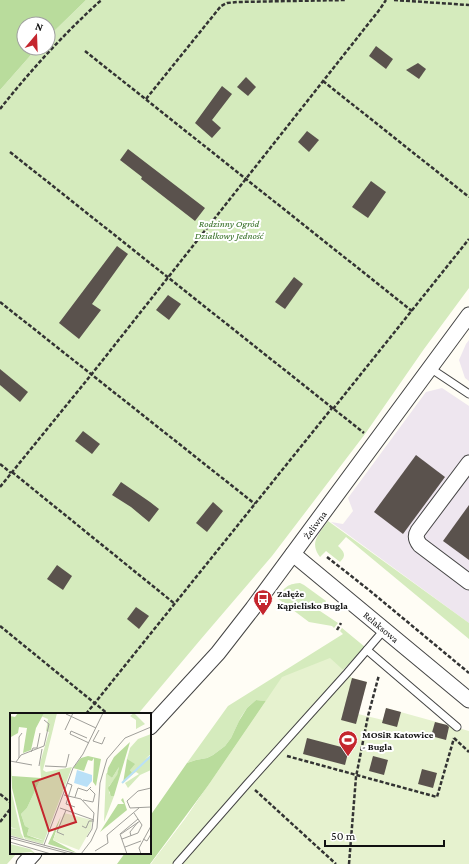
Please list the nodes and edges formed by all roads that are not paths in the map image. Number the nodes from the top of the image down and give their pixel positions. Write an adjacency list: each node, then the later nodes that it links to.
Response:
1 (469, 315): 2 (street, Żeliwna)
2 (430, 368): 3 (lane); 5 (street, Żeliwna)
3 (469, 394)
4 (469, 463): 6 (street)
5 (293, 554): 7 (street, Relaksowa); 10 (street, Żeliwna)
6 (469, 582)
7 (384, 630): 8 (lane); 9 (street, Relaksowa)
8 (368, 650): 11 (lane); 14 (lane)
9 (469, 700)
10 (151, 726)
11 (457, 727)
12 (33, 854): 13 (street)
13 (24, 864)
14 (177, 864)

